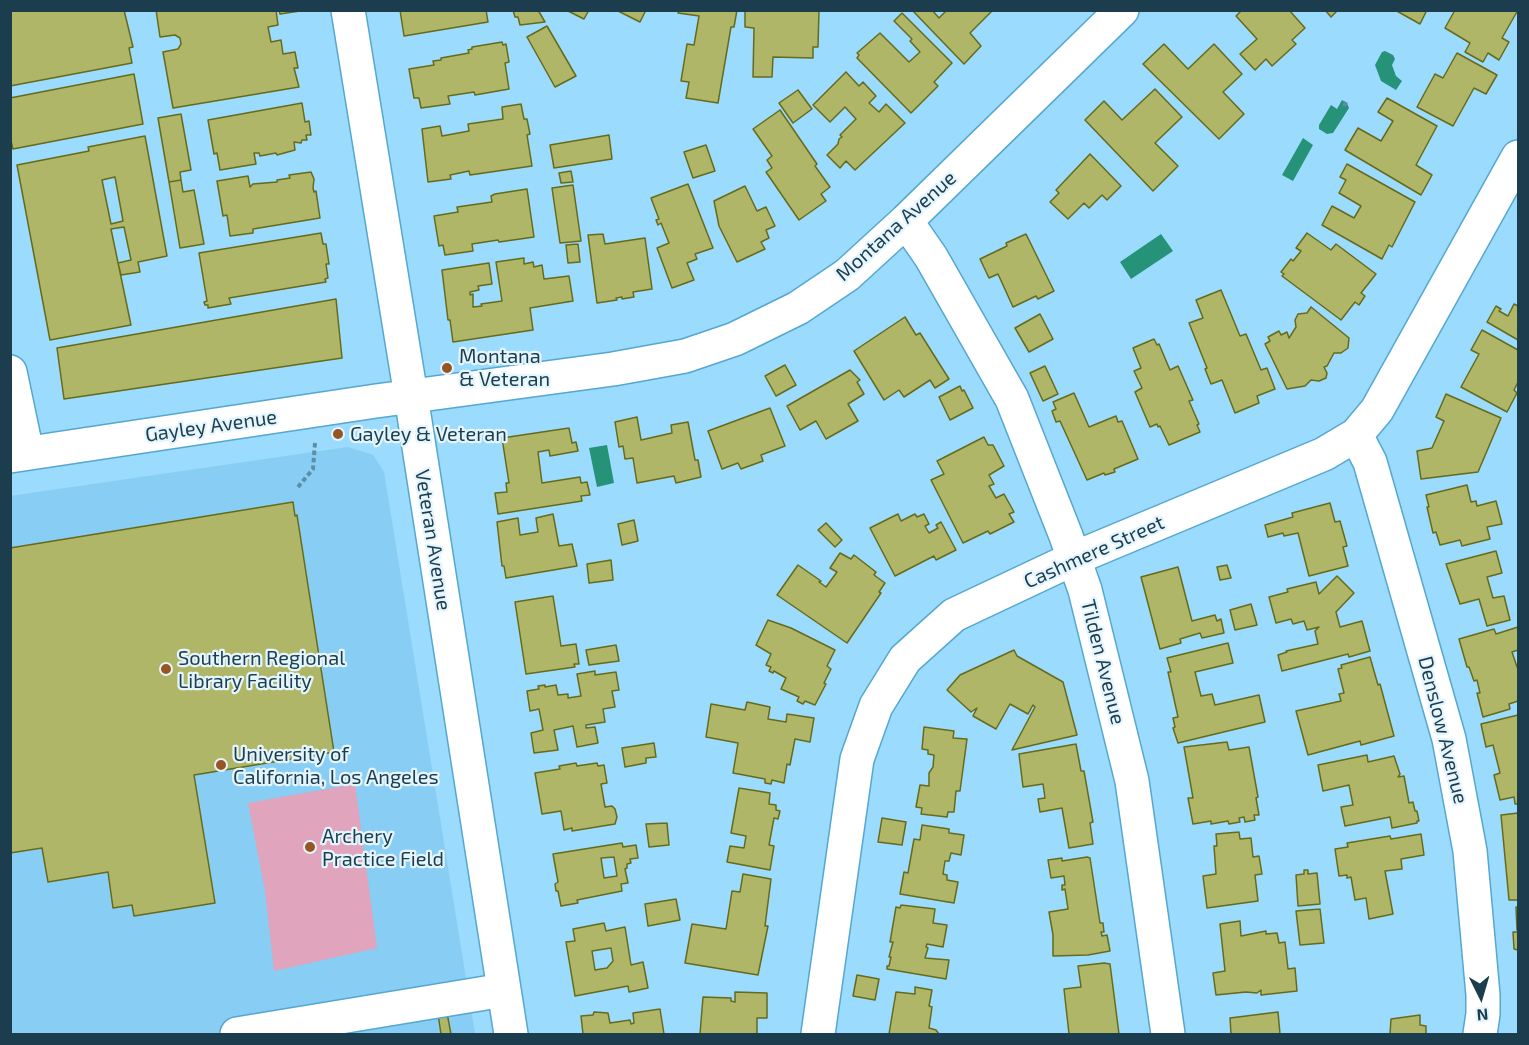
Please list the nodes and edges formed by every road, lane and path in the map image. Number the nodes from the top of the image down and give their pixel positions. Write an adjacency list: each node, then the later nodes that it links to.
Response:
1 (348, 10): 6 (street, Veteran Avenue)
2 (1122, 10): 4 (street, Montana Avenue)
3 (1518, 157): 7 (street, Cashmere Street)
4 (906, 221): 6 (street, Montana Avenue); 11 (street, Tilden Avenue)
5 (10, 372): 9 (street)
6 (411, 396): 9 (street, Gayley Avenue); 12 (street, Veteran Avenue)
7 (1356, 435): 11 (street, Cashmere Street); 17 (street, Denslow Avenue)
8 (315, 443): 10 (path)
9 (19, 454)
10 (298, 487)
11 (1075, 558): 15 (street, Cashmere Street); 16 (street, Tilden Avenue)
12 (504, 990): 13 (street); 14 (street, Veteran Avenue)
13 (237, 1035)
14 (511, 1035)
15 (818, 1035)
16 (1167, 1035)
17 (1480, 1035)

